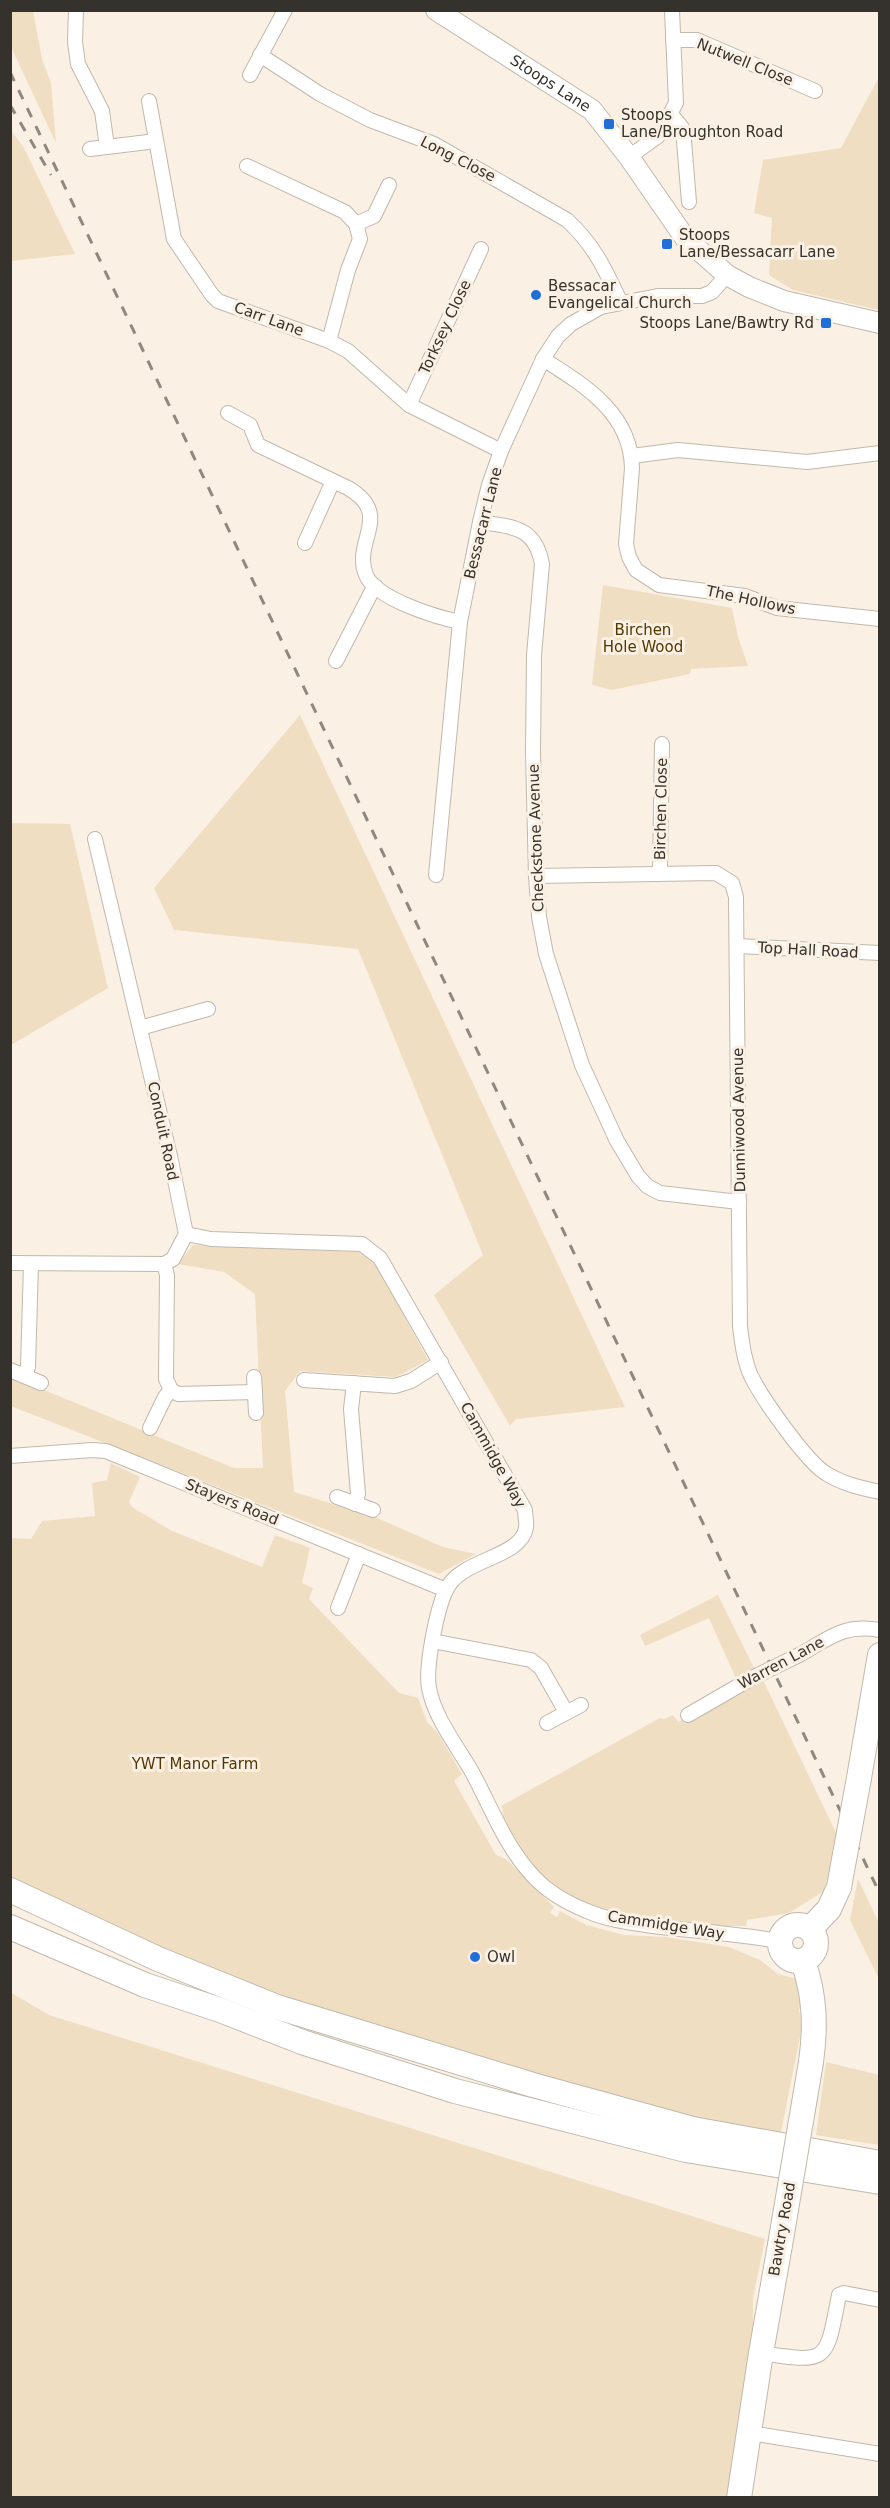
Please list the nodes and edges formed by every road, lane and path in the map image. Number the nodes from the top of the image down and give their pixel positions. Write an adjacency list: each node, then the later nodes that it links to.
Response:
1 (76, 10): 12 (street)
2 (285, 10): 6 (street)
3 (672, 10): 5 (street)
4 (442, 12): 14 (street, Stoops Lane)
5 (673, 40): 8 (street, Nutwell Close); 10 (street)
6 (261, 55): 7 (street); 21 (street, Long Close)
7 (249, 75)
8 (815, 91)
9 (149, 101): 11 (street, Carr Lane)
10 (671, 114): 14 (street); 17 (street)
11 (156, 141): 12 (street); 23 (street, Carr Lane)
12 (107, 147): 13 (street)
13 (90, 149)
14 (629, 158): 20 (street, Stoops Lane)
15 (248, 166): 18 (street)
16 (389, 185): 18 (street)
17 (689, 202)
18 (356, 224): 23 (street)
19 (481, 249): 25 (street, Torksey Close)
20 (727, 275): 21 (street, Bessacarr Lane); 22 (street, Stoops Lane)
21 (620, 302): 24 (street, Bessacarr Lane)
22 (879, 323)
23 (329, 341): 25 (street, Carr Lane)
24 (543, 359): 27 (street, Bessacarr Lane); 29 (street, The Hollows)
25 (409, 405): 27 (street, Carr Lane)
26 (228, 413): 30 (street)
27 (501, 451): 31 (street, Bessacarr Lane)
28 (879, 453): 29 (street)
29 (632, 456): 34 (street, The Hollows)
30 (333, 481): 32 (street); 33 (street)
31 (480, 522): 35 (street, Bessacarr Lane); 41 (street, Checkstone Avenue)
32 (304, 543)
33 (376, 587): 35 (street); 36 (street)
34 (879, 619)
35 (460, 622): 40 (street, Bessacarr Lane)
36 (336, 661)
37 (663, 744): 39 (street, Birchen Close)
38 (95, 839): 45 (street, Conduit Road)
39 (660, 873): 41 (street, Dunniwood Avenue); 42 (street, Dunniwood Avenue)
40 (436, 875)
41 (536, 876): 46 (street, Checkstone Avenue)
42 (737, 946): 43 (street, Top Hall Road); 46 (street, Dunniwood Avenue)
43 (879, 954)
44 (208, 1009): 45 (street)
45 (140, 1028): 47 (street, Conduit Road)
46 (740, 1202): 63 (street, Dunniwood Avenue)
47 (186, 1234): 50 (street); 51 (street, Cammidge Way)
48 (10, 1263): 49 (street)
49 (31, 1264): 50 (street); 53 (street)
50 (164, 1264): 58 (street)
51 (441, 1362): 57 (street); 68 (street, Cammidge Way)
52 (10, 1370): 53 (street)
53 (25, 1375): 56 (street)
54 (254, 1377): 59 (street)
55 (304, 1380): 57 (street)
56 (42, 1383)
57 (354, 1383): 65 (street)
58 (171, 1390): 59 (street); 61 (street)
59 (255, 1392): 60 (street)
60 (256, 1413)
61 (150, 1428)
62 (10, 1456): 67 (street, Stayers Road)
63 (879, 1492)
64 (337, 1497): 65 (street)
65 (355, 1504): 66 (street)
66 (373, 1510)
67 (359, 1554): 68 (street, Stayers Road); 69 (street)
68 (446, 1590): 71 (street, Cammidge Way)
69 (338, 1608)
70 (879, 1630): 75 (street, Warren Lane, bridge)
71 (432, 1641): 74 (street); 80 (street, Cammidge Way)
72 (878, 1668): 79 (highway, bridge)
73 (581, 1705): 74 (street)
74 (566, 1712): 76 (street)
75 (688, 1715)
76 (547, 1723)
77 (10, 1890): 82 (highway)
78 (10, 1928): 83 (highway)
79 (810, 1929): 80 (highway); 81 (highway)
80 (779, 1941): 81 (highway)
81 (803, 1961): 85 (highway, Bawtry Road, bridge)
82 (879, 2163)
83 (879, 2182)
84 (879, 2300): 85 (street)
85 (761, 2353): 86 (highway, Bawtry Road)
86 (750, 2433): 87 (street); 88 (highway, Bawtry Road)
87 (879, 2454)
88 (739, 2498)

